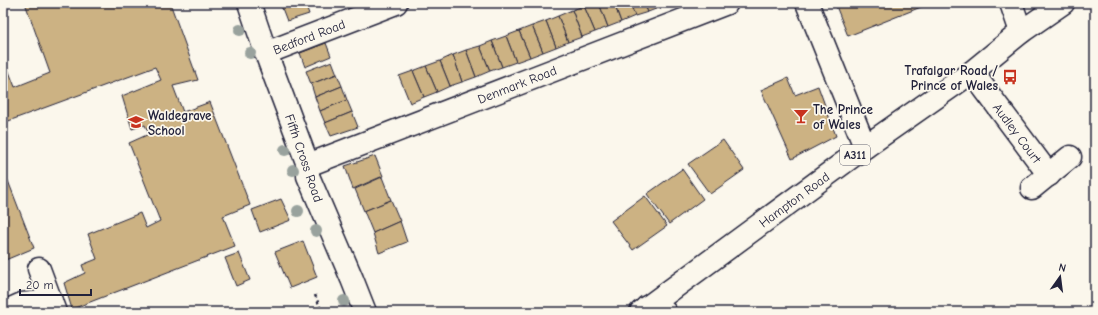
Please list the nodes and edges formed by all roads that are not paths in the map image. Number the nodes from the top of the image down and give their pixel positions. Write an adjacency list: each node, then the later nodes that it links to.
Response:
1 (249, 3): 8 (street, Fifth Cross Road)
2 (396, 3): 8 (street, Bedford Road)
3 (727, 3): 12 (street, Denmark Road)
4 (807, 3): 10 (street)
5 (1011, 3): 7 (street)
6 (1063, 3): 7 (street, Hampton Road / A311)
7 (1021, 32): 9 (street, Hampton Road / A311)
8 (266, 53): 12 (street, Fifth Cross Road)
9 (972, 72): 10 (street, Hampton Road / A311); 11 (street, Audley Court)
10 (865, 147): 15 (street, Hampton Road / A311)
11 (1070, 157)
12 (308, 165): 17 (street, Fifth Cross Road)
13 (39, 269): 14 (street)
14 (53, 307): 16 (street)
15 (651, 310)
16 (4, 312)
17 (365, 312)

